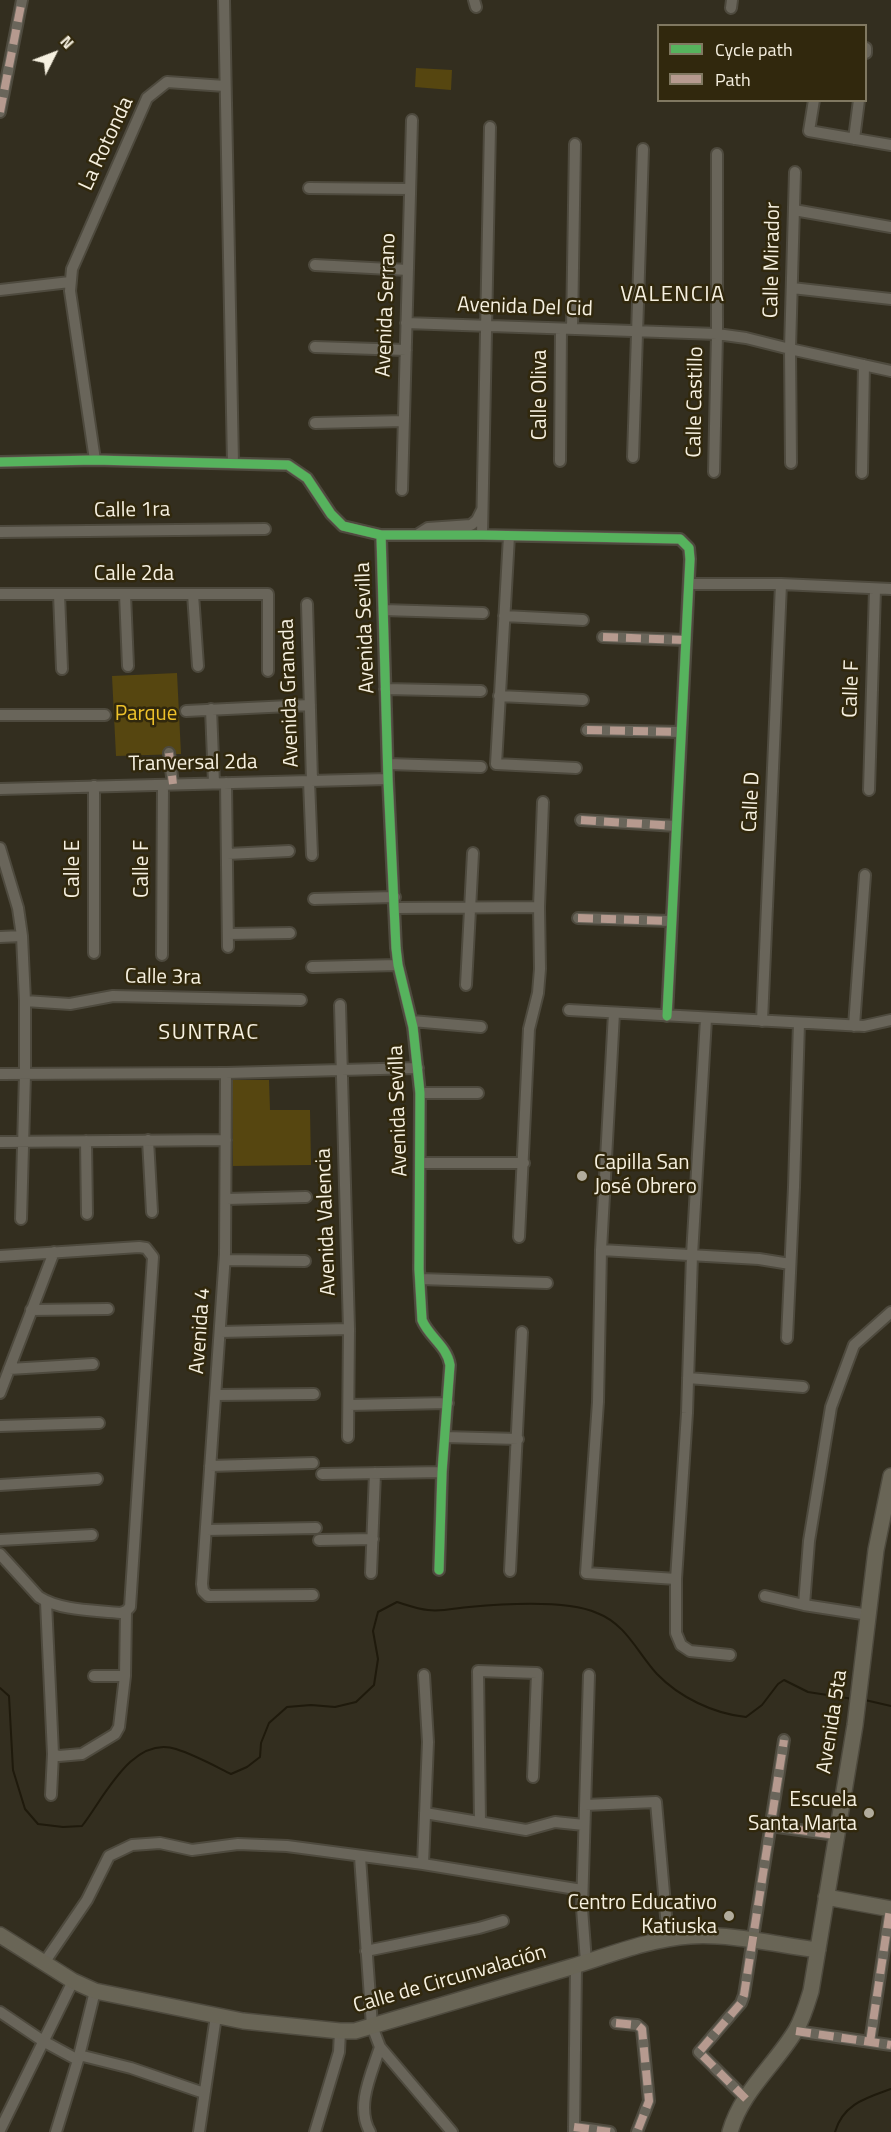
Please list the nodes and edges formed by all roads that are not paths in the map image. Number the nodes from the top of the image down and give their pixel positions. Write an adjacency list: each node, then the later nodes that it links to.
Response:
1 (22, 0): 6 (street)
2 (224, 0): 3 (street)
3 (225, 86): 21 (street, La Rotonda); 42 (street)
4 (814, 102): 9 (street)
5 (859, 102): 9 (street)
6 (0, 112)
7 (412, 120): 16 (street, Avenida Serrano)
8 (490, 127): 26 (street)
9 (854, 139): 11 (street)
10 (575, 144): 27 (street, Calle Oliva)
11 (891, 145)
12 (643, 149): 28 (street)
13 (717, 154): 29 (street, Calle Castillo)
14 (795, 172): 17 (street, Calle Mirador)
15 (309, 188): 16 (street)
16 (410, 189): 20 (street, Avenida Serrano)
17 (794, 210): 18 (street); 22 (street, Calle Mirador)
18 (891, 227)
19 (315, 266): 20 (street)
20 (408, 270): 25 (street, Avenida Serrano)
21 (70, 282): 23 (street); 38 (street)
22 (792, 288): 24 (street); 31 (street, Calle Mirador)
23 (0, 290)
24 (891, 299)
25 (406, 323): 26 (street, Avenida Del Cid); 32 (street, Avenida Serrano)
26 (486, 326): 27 (street, Avenida Del Cid); 46 (street)
27 (567, 329): 28 (street, Avenida Del Cid); 39 (street, Calle Oliva)
28 (637, 332): 29 (street, Avenida Del Cid); 37 (street)
29 (717, 334): 31 (street, Avenida Del Cid); 43 (street, Calle Castillo)
30 (315, 347): 32 (street)
31 (790, 349): 33 (street, Avenida Del Cid); 41 (street, Calle Mirador)
32 (406, 350): 35 (street, Avenida Serrano)
33 (864, 365): 34 (street, Avenida Del Cid); 44 (street)
34 (891, 371)
35 (404, 421): 36 (street); 45 (street, Avenida Serrano)
36 (315, 423)
37 (633, 457)
38 (95, 460): 40 (street); 42 (street)
39 (560, 461)
40 (0, 462)
41 (791, 463)
42 (233, 464): 51 (street)
43 (714, 472)
44 (862, 473)
45 (402, 490)
46 (483, 509): 49 (street); 50 (street)
47 (265, 529): 48 (street, Calle 1ra)
48 (0, 532)
49 (417, 535): 50 (street); 51 (street)
50 (482, 535): 52 (street)
51 (381, 536): 62 (street, Avenida Sevilla)
52 (509, 536): 53 (street); 64 (street)
53 (689, 584): 54 (street); 67 (street)
54 (781, 584): 55 (street); 129 (street, Calle D)
55 (875, 589): 56 (street); 94 (street, Calle F)
56 (891, 589)
57 (0, 594): 58 (street, Calle 2da)
58 (59, 594): 59 (street, Calle 2da); 70 (street)
59 (125, 594): 60 (street, Calle 2da); 68 (street)
60 (193, 594): 69 (street); 71 (street, Calle 2da)
61 (307, 604): 76 (street, Avenida Granada)
62 (383, 610): 63 (street); 72 (street, Avenida Sevilla)
63 (483, 613)
64 (504, 616): 65 (street); 74 (street)
65 (583, 620)
66 (603, 637): 67 (street)
67 (686, 640): 82 (street)
68 (128, 666)
69 (198, 666)
70 (62, 669)
71 (268, 671)
72 (385, 689): 73 (street); 84 (street, Avenida Sevilla)
73 (481, 691)
74 (500, 696): 75 (street); 86 (street)
75 (583, 700)
76 (310, 705): 77 (street); 88 (street, Avenida Granada)
77 (212, 709): 78 (street); 89 (street)
78 (186, 711)
79 (0, 715): 80 (street)
80 (105, 715)
81 (587, 730): 82 (street)
82 (681, 732): 97 (street)
83 (169, 753): 91 (street, Calle F)
84 (388, 764): 85 (street); 87 (street, Avenida Sevilla)
85 (481, 767)
86 (576, 768)
87 (388, 779): 88 (street, Tranversal 2da); 105 (street, Avenida Sevilla)
88 (310, 781): 90 (street, Tranversal 2da); 102 (street, Avenida Granada)
89 (214, 783): 90 (street, Tranversal 2da); 91 (street, Tranversal 2da)
90 (226, 783): 101 (street)
91 (168, 784): 92 (street, Tranversal 2da); 116 (street, Calle F)
92 (94, 786): 93 (street, Tranversal 2da); 115 (street, Calle E)
93 (0, 789)
94 (869, 790)
95 (543, 802): 106 (street)
96 (581, 820): 97 (street)
97 (676, 826): 109 (street)
98 (0, 848): 112 (street)
99 (289, 851): 101 (street)
100 (473, 853): 107 (street)
101 (227, 854): 111 (street)
102 (312, 855)
103 (865, 875): 131 (street)
104 (314, 899): 105 (street)
105 (395, 903): 107 (street); 117 (street, Avenida Sevilla)
106 (539, 907): 107 (street); 146 (street)
107 (471, 909): 119 (street)
108 (578, 918): 109 (street)
109 (670, 921): 125 (street)
110 (290, 933): 111 (street)
111 (228, 934): 114 (street)
112 (22, 936): 113 (street); 121 (street)
113 (0, 937)
114 (228, 946)
115 (94, 952)
116 (162, 955)
117 (398, 965): 118 (street); 128 (street, Avenida Sevilla)
118 (312, 967)
119 (466, 985)
120 (301, 1000): 121 (street, Calle 3ra)
121 (25, 1001): 137 (street)
122 (340, 1005): 134 (street, Avenida Valencia)
123 (569, 1010): 124 (street)
124 (614, 1013): 125 (street); 153 (street)
125 (667, 1016): 126 (street)
126 (706, 1019): 129 (street); 155 (street)
127 (891, 1020): 131 (street)
128 (412, 1021): 132 (street); 133 (street, Avenida Sevilla)
129 (762, 1021): 130 (street)
130 (799, 1023): 131 (street); 159 (street)
131 (854, 1026)
132 (481, 1028)
133 (418, 1068): 134 (street); 138 (street, Avenida Sevilla)
134 (342, 1070): 135 (street); 165 (street, Avenida Valencia)
135 (226, 1073): 137 (street); 141 (street, Avenida 4)
136 (0, 1074): 137 (street)
137 (25, 1074): 144 (street)
138 (420, 1093): 139 (street); 145 (street, Avenida Sevilla)
139 (478, 1093)
140 (148, 1140): 141 (street); 142 (street); 149 (street)
141 (226, 1140): 148 (street, Avenida 4)
142 (86, 1141): 144 (street); 150 (street)
143 (0, 1142): 144 (street)
144 (23, 1142): 151 (street)
145 (420, 1163): 146 (street); 160 (street, Avenida Sevilla)
146 (524, 1163): 152 (street)
147 (306, 1197): 148 (street)
148 (226, 1199): 157 (street, Avenida 4)
149 (152, 1212)
150 (87, 1214)
151 (21, 1219)
152 (519, 1237)
153 (601, 1250): 155 (street); 201 (street)
154 (54, 1252): 156 (street); 163 (street); 206 (street)
155 (692, 1255): 159 (street); 171 (street)
156 (0, 1256)
157 (225, 1260): 158 (street); 166 (street, Avenida 4)
158 (305, 1261)
159 (790, 1264): 168 (street)
160 (420, 1279): 161 (street); 176 (street, Avenida Sevilla)
161 (547, 1283)
162 (108, 1309): 163 (street)
163 (31, 1310): 170 (street)
164 (891, 1312): 205 (street)
165 (350, 1329): 166 (street); 177 (street, Avenida Valencia)
166 (220, 1332): 175 (street, Avenida 4)
167 (522, 1332): 182 (street)
168 (787, 1338)
169 (93, 1364): 170 (street)
170 (9, 1369): 173 (street)
171 (688, 1378): 172 (street); 201 (street)
172 (803, 1387)
173 (0, 1393)
174 (314, 1394): 175 (street)
175 (216, 1395): 184 (street, Avenida 4)
176 (448, 1403): 177 (street); 181 (street, Avenida Sevilla)
177 (349, 1405): 180 (street, Avenida Valencia)
178 (99, 1423): 179 (street)
179 (0, 1426)
180 (348, 1437)
181 (445, 1437): 182 (street); 185 (street, Avenida Sevilla)
182 (518, 1439): 199 (street)
183 (313, 1463): 184 (street)
184 (210, 1466): 192 (street, Avenida 4)
185 (442, 1472): 186 (street); 198 (street, Avenida Sevilla)
186 (375, 1473): 187 (street); 194 (street)
187 (322, 1474)
188 (891, 1476): 207 (street, Avenida 5ta)
189 (97, 1479): 190 (street)
190 (0, 1485)
191 (316, 1528): 192 (street)
192 (206, 1530): 202 (street, Avenida 4)
193 (92, 1535): 195 (street)
194 (373, 1539): 196 (street); 200 (street)
195 (0, 1540)
196 (320, 1540)
197 (1, 1558): 204 (street)
198 (440, 1570)
199 (510, 1571)
200 (371, 1573)
201 (676, 1579): 208 (street)
202 (313, 1595)
203 (765, 1596): 205 (street)
204 (46, 1602): 206 (street); 214 (street)
205 (804, 1605): 207 (street)
206 (126, 1611): 212 (street)
207 (869, 1615): 222 (street, Avenida 5ta)
208 (730, 1655)
209 (424, 1675): 218 (street)
210 (589, 1675): 217 (street)
211 (94, 1676): 212 (street)
212 (125, 1676): 214 (street)
213 (784, 1740): 221 (street)
214 (53, 1754): 216 (street)
215 (533, 1777): 219 (street)
216 (51, 1795)
217 (585, 1805): 220 (street); 230 (street)
218 (425, 1813): 219 (street); 224 (street)
219 (480, 1821): 220 (street)
220 (584, 1825): 225 (street)
221 (770, 1826): 222 (street); 231 (street)
222 (836, 1835): 226 (street, Avenida 5ta)
223 (360, 1857): 224 (street); 233 (street); 234 (street)
224 (423, 1864): 225 (street)
225 (582, 1890): 235 (street)
226 (826, 1897): 227 (street); 232 (street, Avenida 5ta)
227 (890, 1909): 245 (street)
228 (503, 1921): 233 (street)
229 (0, 1935): 234 (street, Calle de Circunvalación)
230 (668, 1939): 231 (street, Calle de Circunvalación); 235 (street, Calle de Circunvalación)
231 (752, 1941): 232 (street, Calle de Circunvalación); 250 (street)
232 (818, 1950): 243 (street, Avenida 5ta)
233 (366, 1951): 241 (street)
234 (44, 1963): 236 (street, Calle de Circunvalación)
235 (581, 1964): 241 (street, Calle de Circunvalación); 251 (street)
236 (73, 1982): 237 (street, Calle de Circunvalación); 244 (street)
237 (95, 1991): 239 (street, Calle de Circunvalación); 248 (street)
238 (0, 2012): 244 (street)
239 (216, 2016): 242 (street, Calle de Circunvalación); 249 (street)
240 (616, 2023): 259 (street)
241 (372, 2026): 242 (street, Calle de Circunvalación); 247 (street)
242 (340, 2031): 255 (street)
243 (796, 2031): 245 (street); 250 (street, Avenida 5ta)
244 (43, 2041): 248 (street); 252 (street)
245 (870, 2042): 246 (street)
246 (891, 2045)
247 (380, 2047): 256 (street); 257 (street)
248 (78, 2058): 249 (street); 253 (street)
249 (204, 2093): 254 (street)
250 (746, 2098): 260 (street, Avenida 5ta)
251 (574, 2129): 258 (street)
252 (0, 2130)
253 (56, 2132)
254 (199, 2132)
255 (315, 2132)
256 (370, 2132)
257 (452, 2132)
258 (610, 2132)
259 (637, 2132)
260 (730, 2132)

